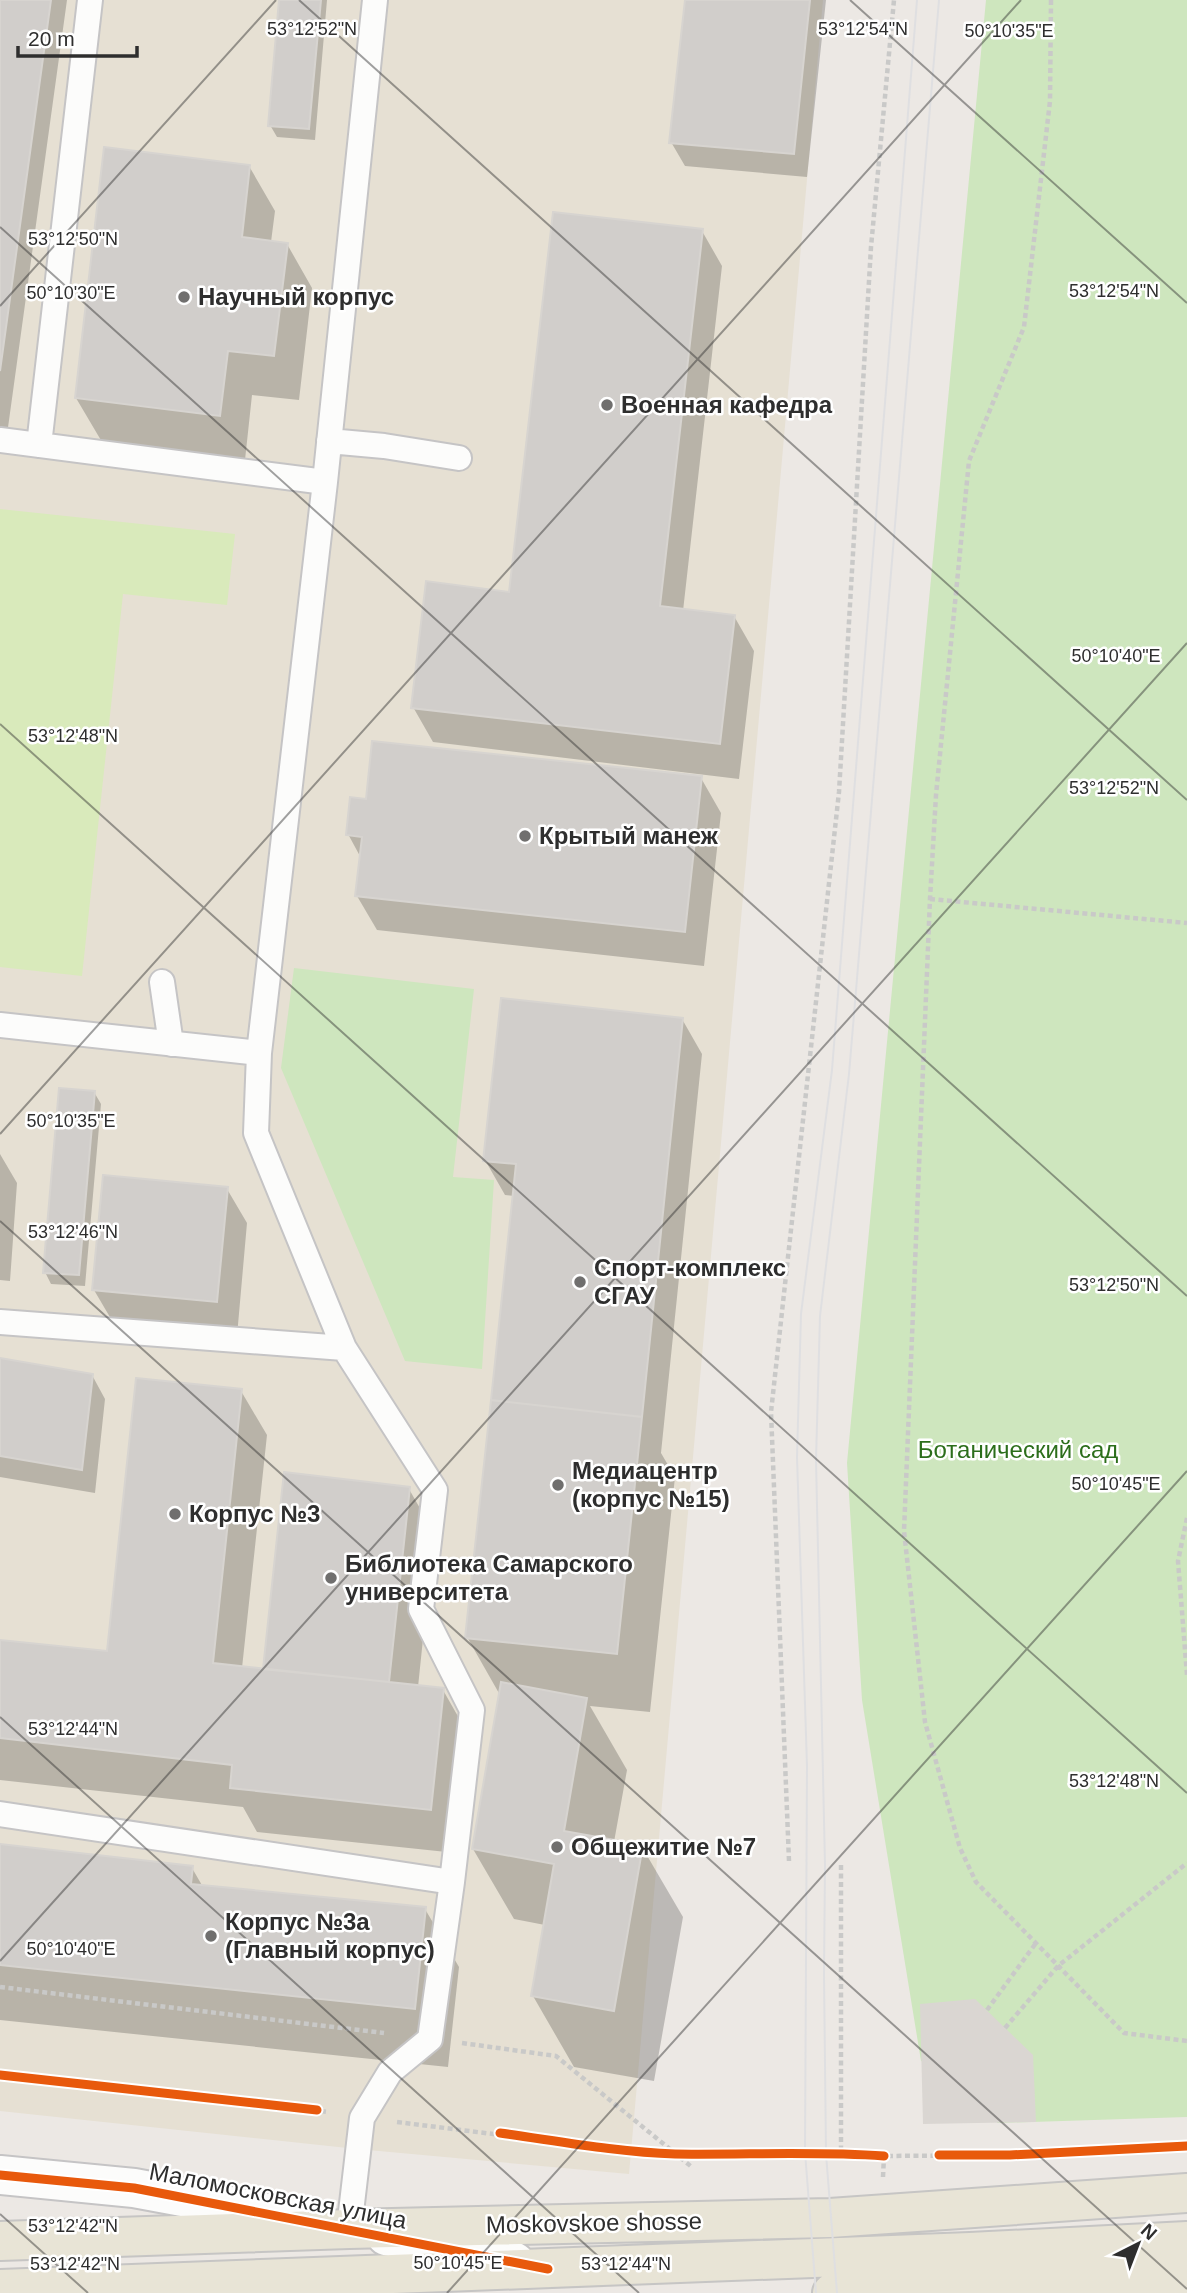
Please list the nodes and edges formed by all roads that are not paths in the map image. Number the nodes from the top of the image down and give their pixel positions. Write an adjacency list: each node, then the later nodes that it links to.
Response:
1 (90, 0): 5 (lane)
2 (375, 0): 4 (lane)
3 (0, 440): 5 (lane)
4 (329, 440): 6 (lane); 7 (lane)
5 (39, 445): 7 (lane)
6 (459, 458)
7 (325, 482): 11 (lane)
8 (162, 982): 10 (lane)
9 (0, 1025): 10 (lane)
10 (171, 1044): 11 (lane)
11 (259, 1053): 13 (lane)
12 (0, 1322): 13 (lane)
13 (344, 1348): 15 (lane)
14 (0, 1814): 15 (lane)
15 (452, 1882): 19 (lane)
16 (0, 2175): 19 (street, Маломосковская улица)
17 (1187, 2193): 18 (main road, Moskovskoe shosse)
18 (890, 2214): 19 (main road, Moskovskoe shosse); 24 (street)
19 (349, 2229): 20 (main road, Moskovskoe shosse); 22 (street, Маломосковская улица)
20 (0, 2241)
21 (1187, 2241): 24 (main road, Moskovskoe shosse)
22 (548, 2269): 24 (main road, Moskovskoe shosse); 25 (main road, Moskovskoe shosse)
23 (1187, 2274): 24 (main road, Moskovskoe shosse)
24 (893, 2279): 26 (main road, Moskovskoe shosse)
25 (0, 2289)
26 (832, 2293)

